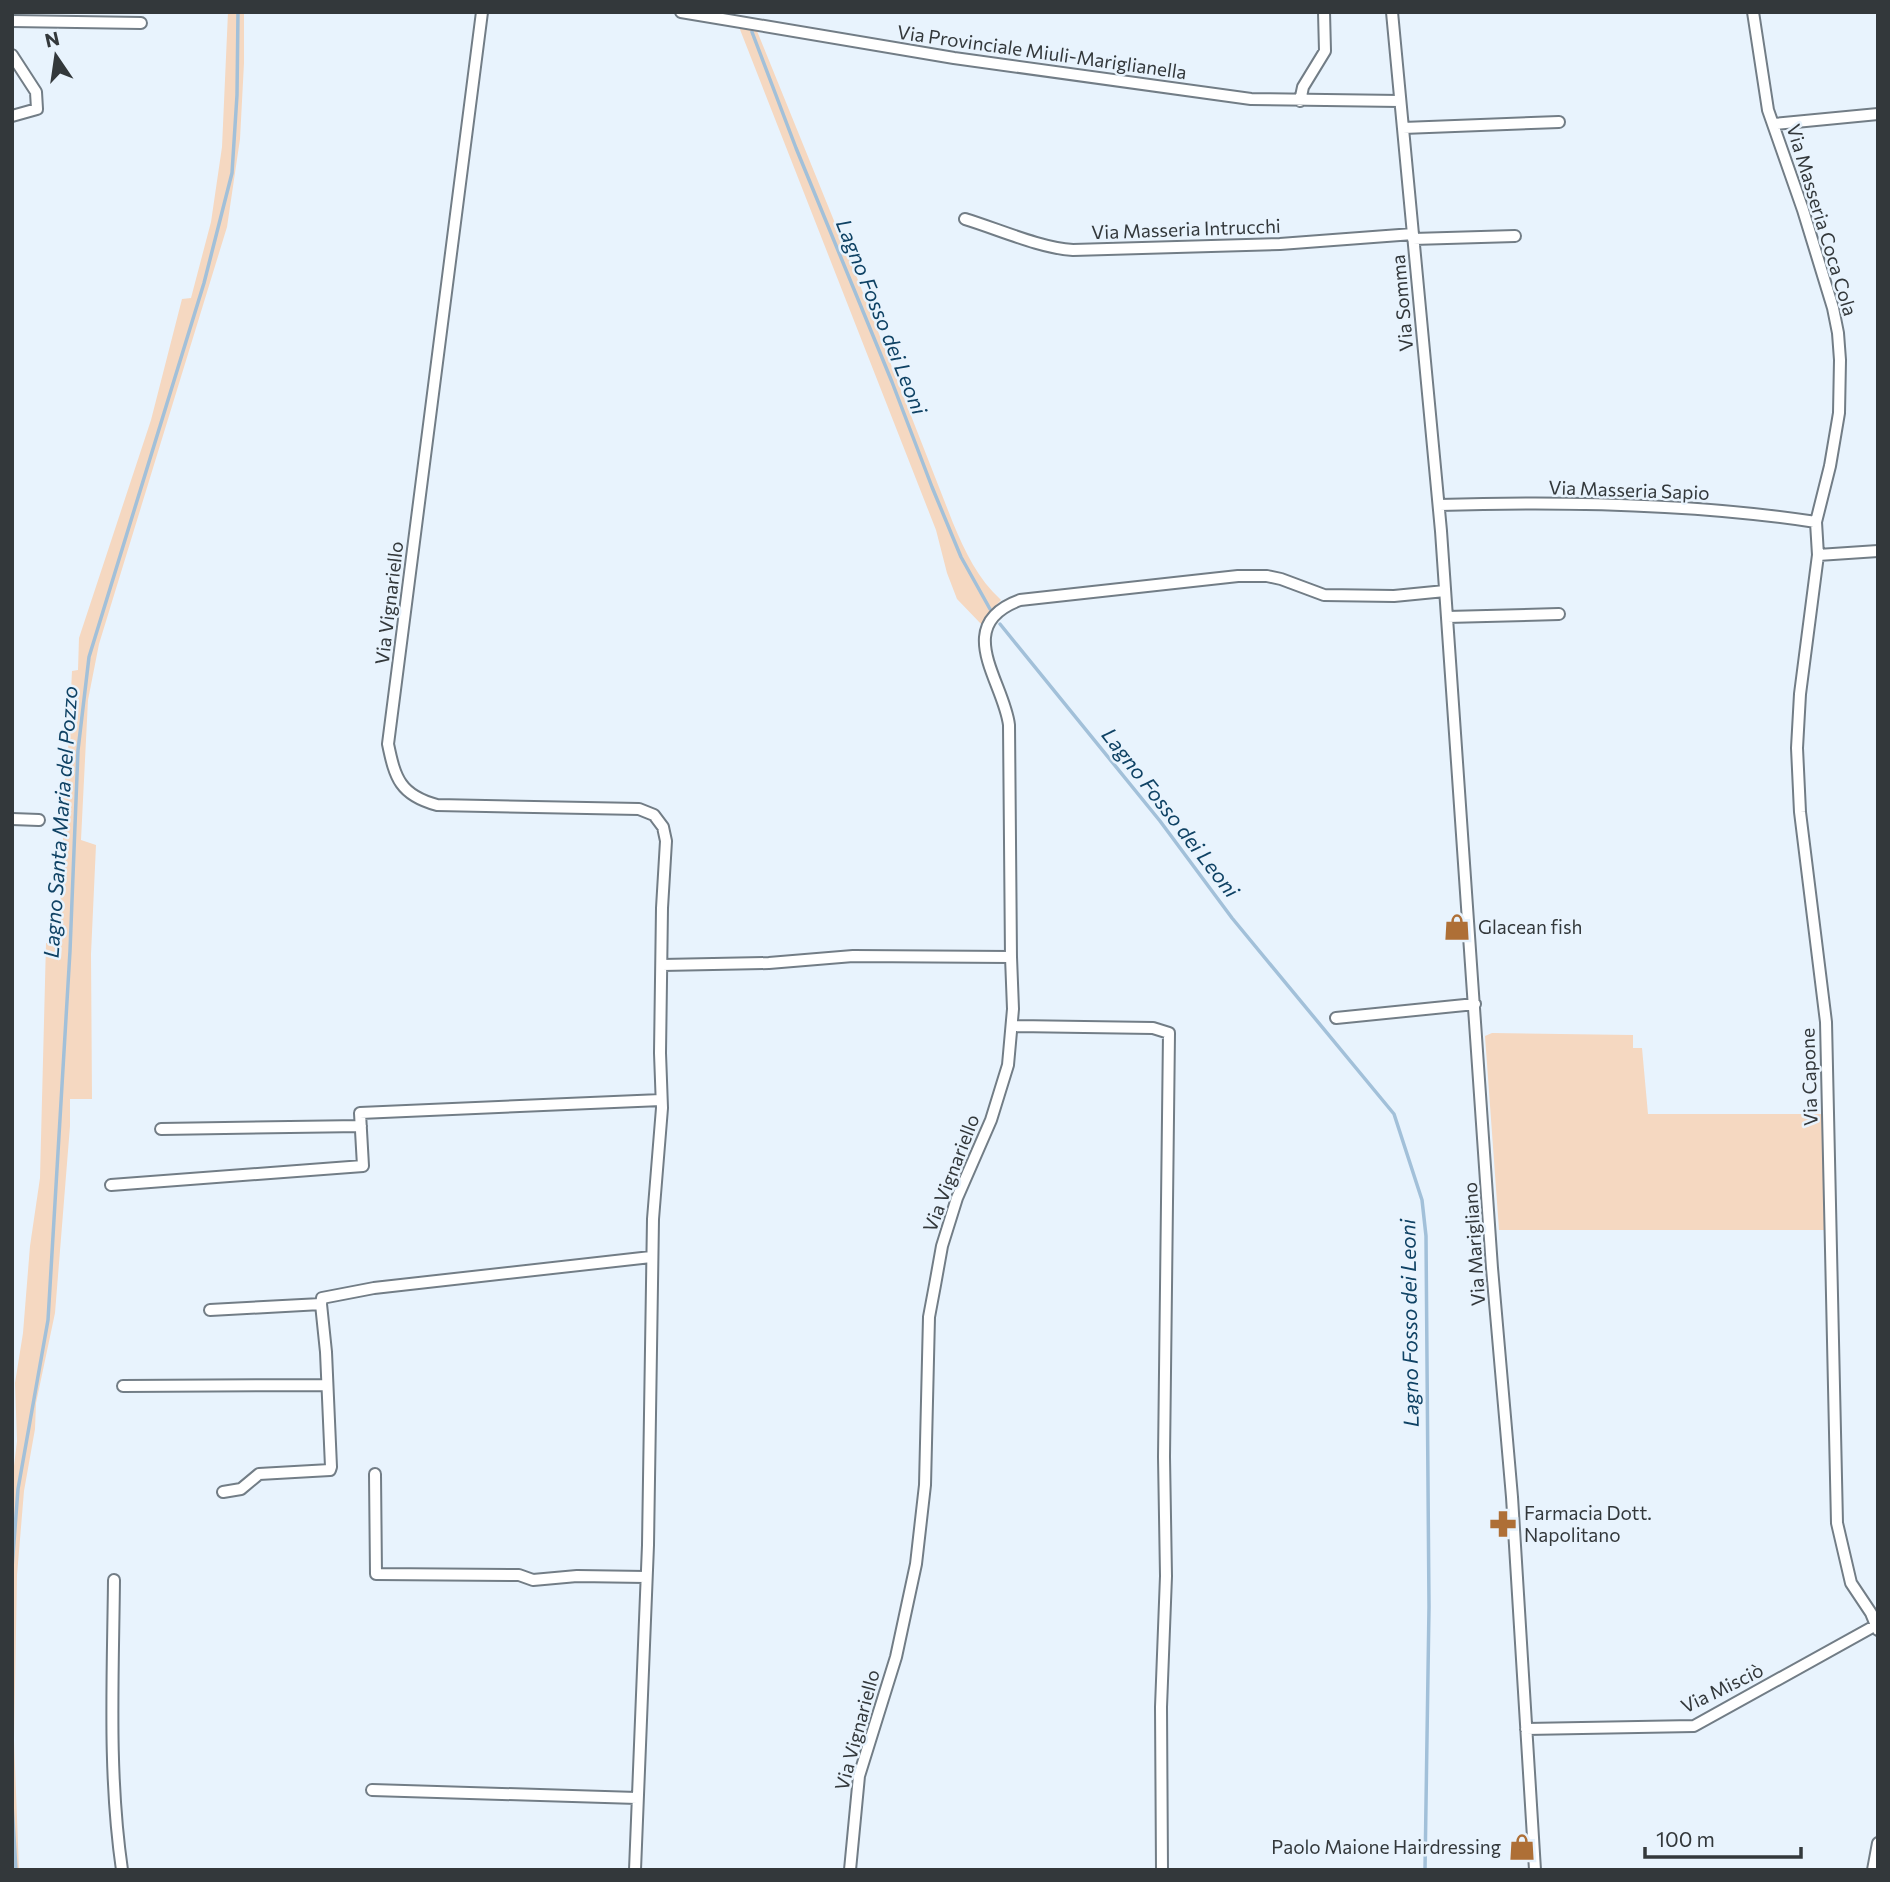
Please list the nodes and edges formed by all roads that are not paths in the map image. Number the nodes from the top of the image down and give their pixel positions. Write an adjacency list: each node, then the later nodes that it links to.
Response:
1 (482, 12): 29 (street, Via Vignariello)
2 (681, 12): 9 (street, Via Provinciale Miuli-Mariglianella)
3 (1324, 12): 9 (street)
4 (1392, 12): 10 (street, Via Somma)
5 (1753, 12): 14 (street, Via Masseria Coca Cola)
6 (12, 21): 7 (street)
7 (141, 23)
8 (12, 55): 12 (street)
9 (1300, 101): 10 (street, Via Provinciale Miuli-Mariglianella)
10 (1400, 101): 15 (street, Via Somma)
11 (1878, 114): 14 (street)
12 (12, 116)
13 (1559, 122): 15 (street)
14 (1774, 124): 20 (street, Via Masseria Coca Cola)
15 (1403, 128): 18 (street, Via Somma)
16 (965, 219): 18 (street, Via Masseria Intrucchi)
17 (1515, 236): 18 (street, Via Masseria Intrucchi)
18 (1413, 237): 19 (street, Via Somma)
19 (1438, 505): 20 (street, Via Masseria Sapio); 23 (street, Via Somma)
20 (1816, 522): 22 (street, Via Capone)
21 (1878, 551): 22 (street)
22 (1818, 555): 46 (street, Via Capone)
23 (1445, 591): 25 (street, Via Marigliano); 28 (street, Via Vignariello)
24 (1559, 614): 25 (street)
25 (1447, 617): 30 (street, Via Marigliano)
26 (12, 819): 27 (street)
27 (39, 820)
28 (1011, 957): 29 (street); 32 (street, Via Vignariello)
29 (662, 965): 33 (street, Via Vignariello)
30 (1475, 1003): 31 (street); 47 (street, Via Marigliano)
31 (1336, 1018)
32 (1012, 1026): 53 (street, Via Vignariello); 54 (street)
33 (661, 1100): 34 (street); 37 (street, Via Vignariello)
34 (361, 1126): 35 (street); 36 (street)
35 (161, 1129)
36 (111, 1185)
37 (651, 1256): 38 (street); 44 (street, Via Vignariello)
38 (321, 1304): 39 (street); 40 (street)
39 (210, 1311)
40 (326, 1385): 41 (street); 43 (street)
41 (123, 1386)
42 (375, 1474): 44 (street)
43 (223, 1492)
44 (646, 1577): 49 (street, Via Vignariello)
45 (114, 1580): 51 (street)
46 (1877, 1626): 47 (street, Via Misciò)
47 (1526, 1729): 55 (street, Via Marigliano)
48 (372, 1790): 49 (street)
49 (636, 1798): 52 (street, Via Vignariello)
50 (1878, 1843): 56 (street)
51 (122, 1870)
52 (635, 1870)
53 (850, 1870)
54 (1162, 1870)
55 (1535, 1870)
56 (1873, 1870)

